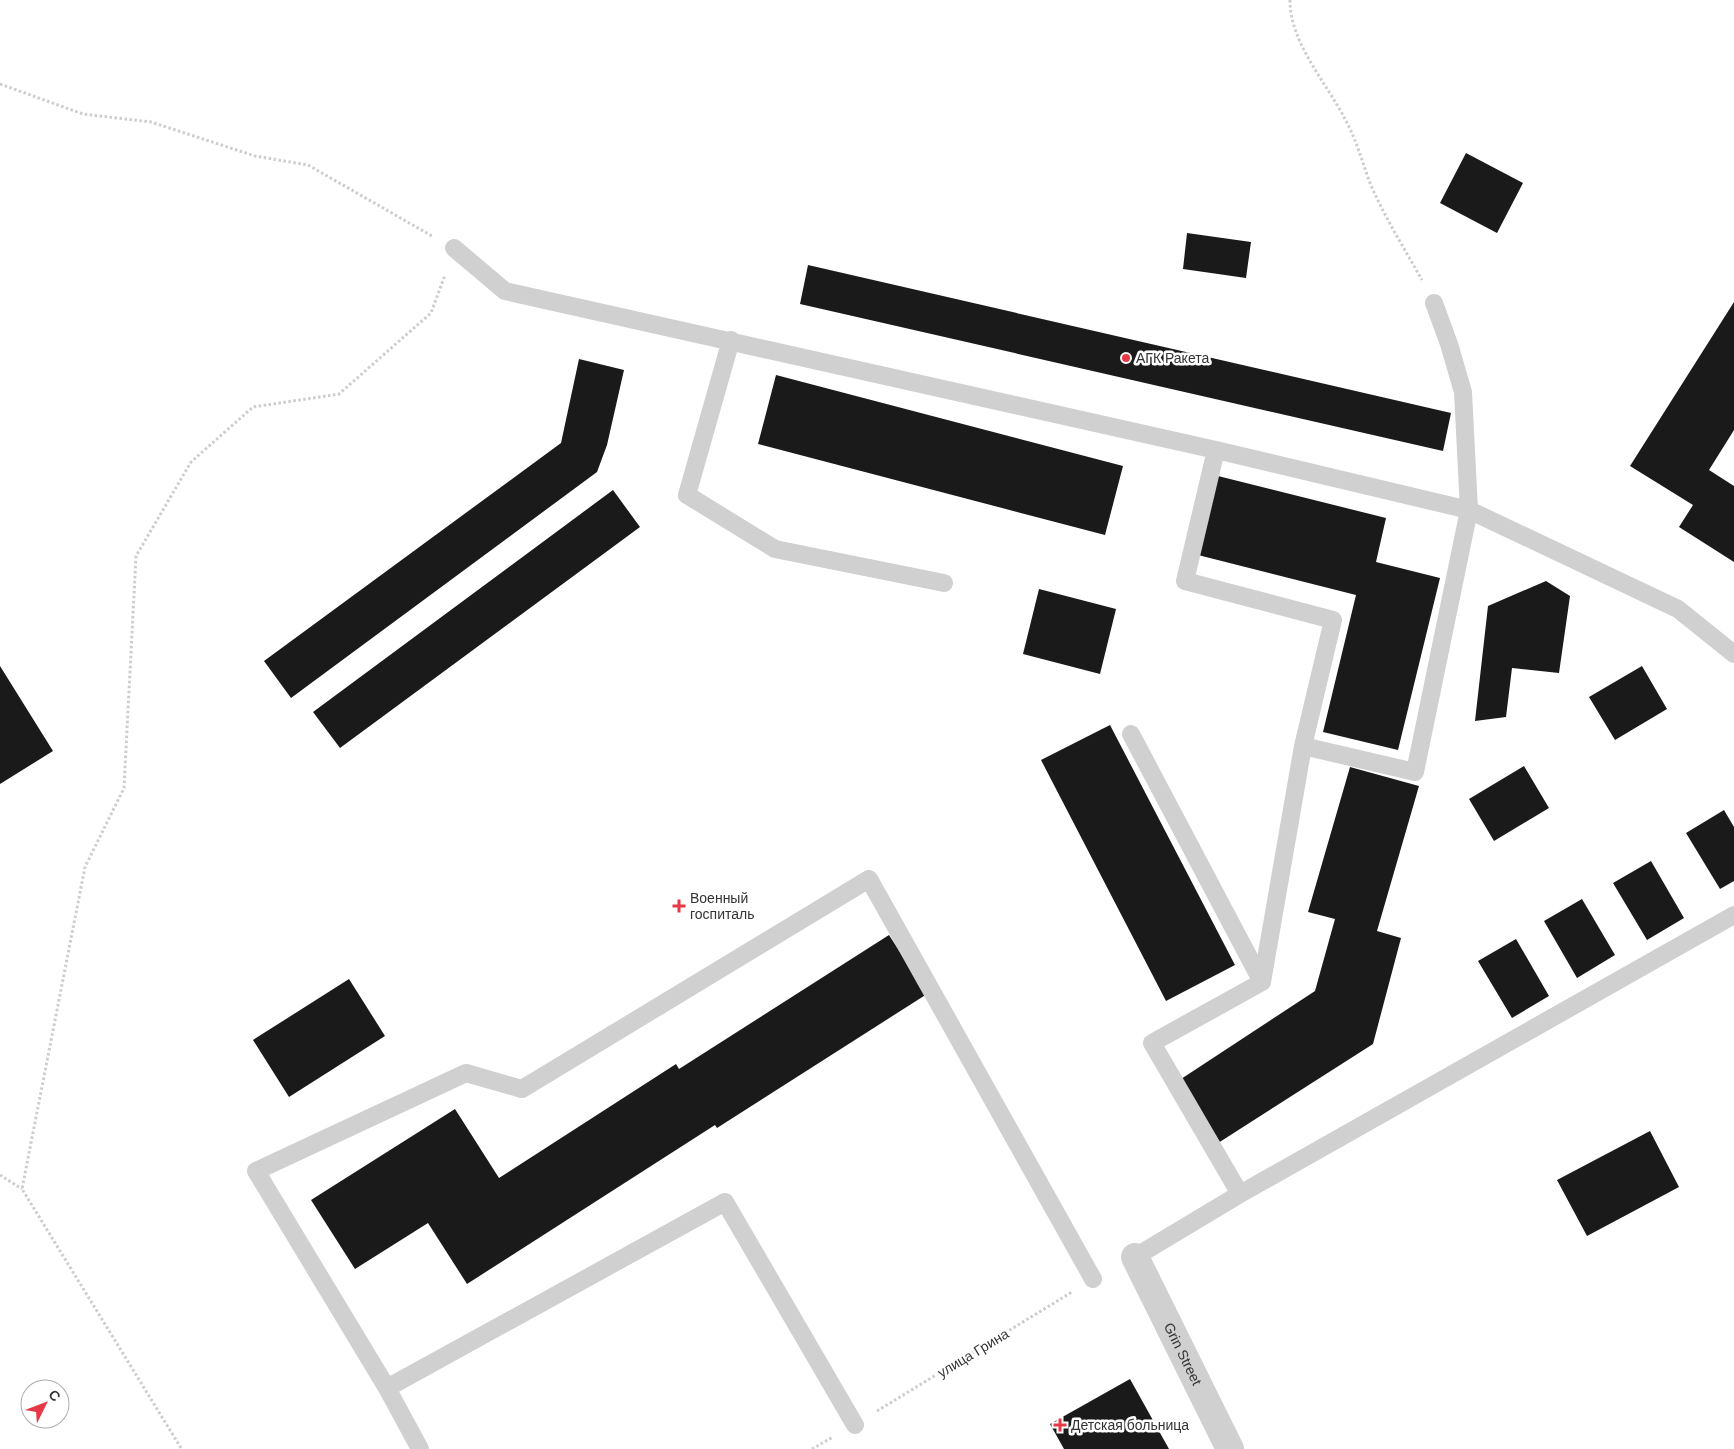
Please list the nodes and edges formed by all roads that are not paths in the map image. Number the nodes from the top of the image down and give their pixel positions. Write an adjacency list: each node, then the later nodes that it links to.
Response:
1 (454, 248): 3 (lane)
2 (1434, 303): 5 (lane)
3 (731, 340): 4 (lane); 6 (lane)
4 (1216, 450): 5 (lane); 9 (lane)
5 (1469, 510): 7 (lane); 9 (lane)
6 (944, 583)
7 (1734, 654)
8 (1131, 734): 11 (lane)
9 (1302, 746): 11 (lane)
10 (1734, 915): 12 (lane)
11 (1262, 982): 12 (lane)
12 (1240, 1194): 13 (lane)
13 (1135, 1257): 18 (street, Grin Street)
14 (1093, 1279): 15 (lane)
15 (387, 1388): 16 (lane); 17 (lane)
16 (855, 1425)
17 (420, 1449)
18 (1230, 1449)

